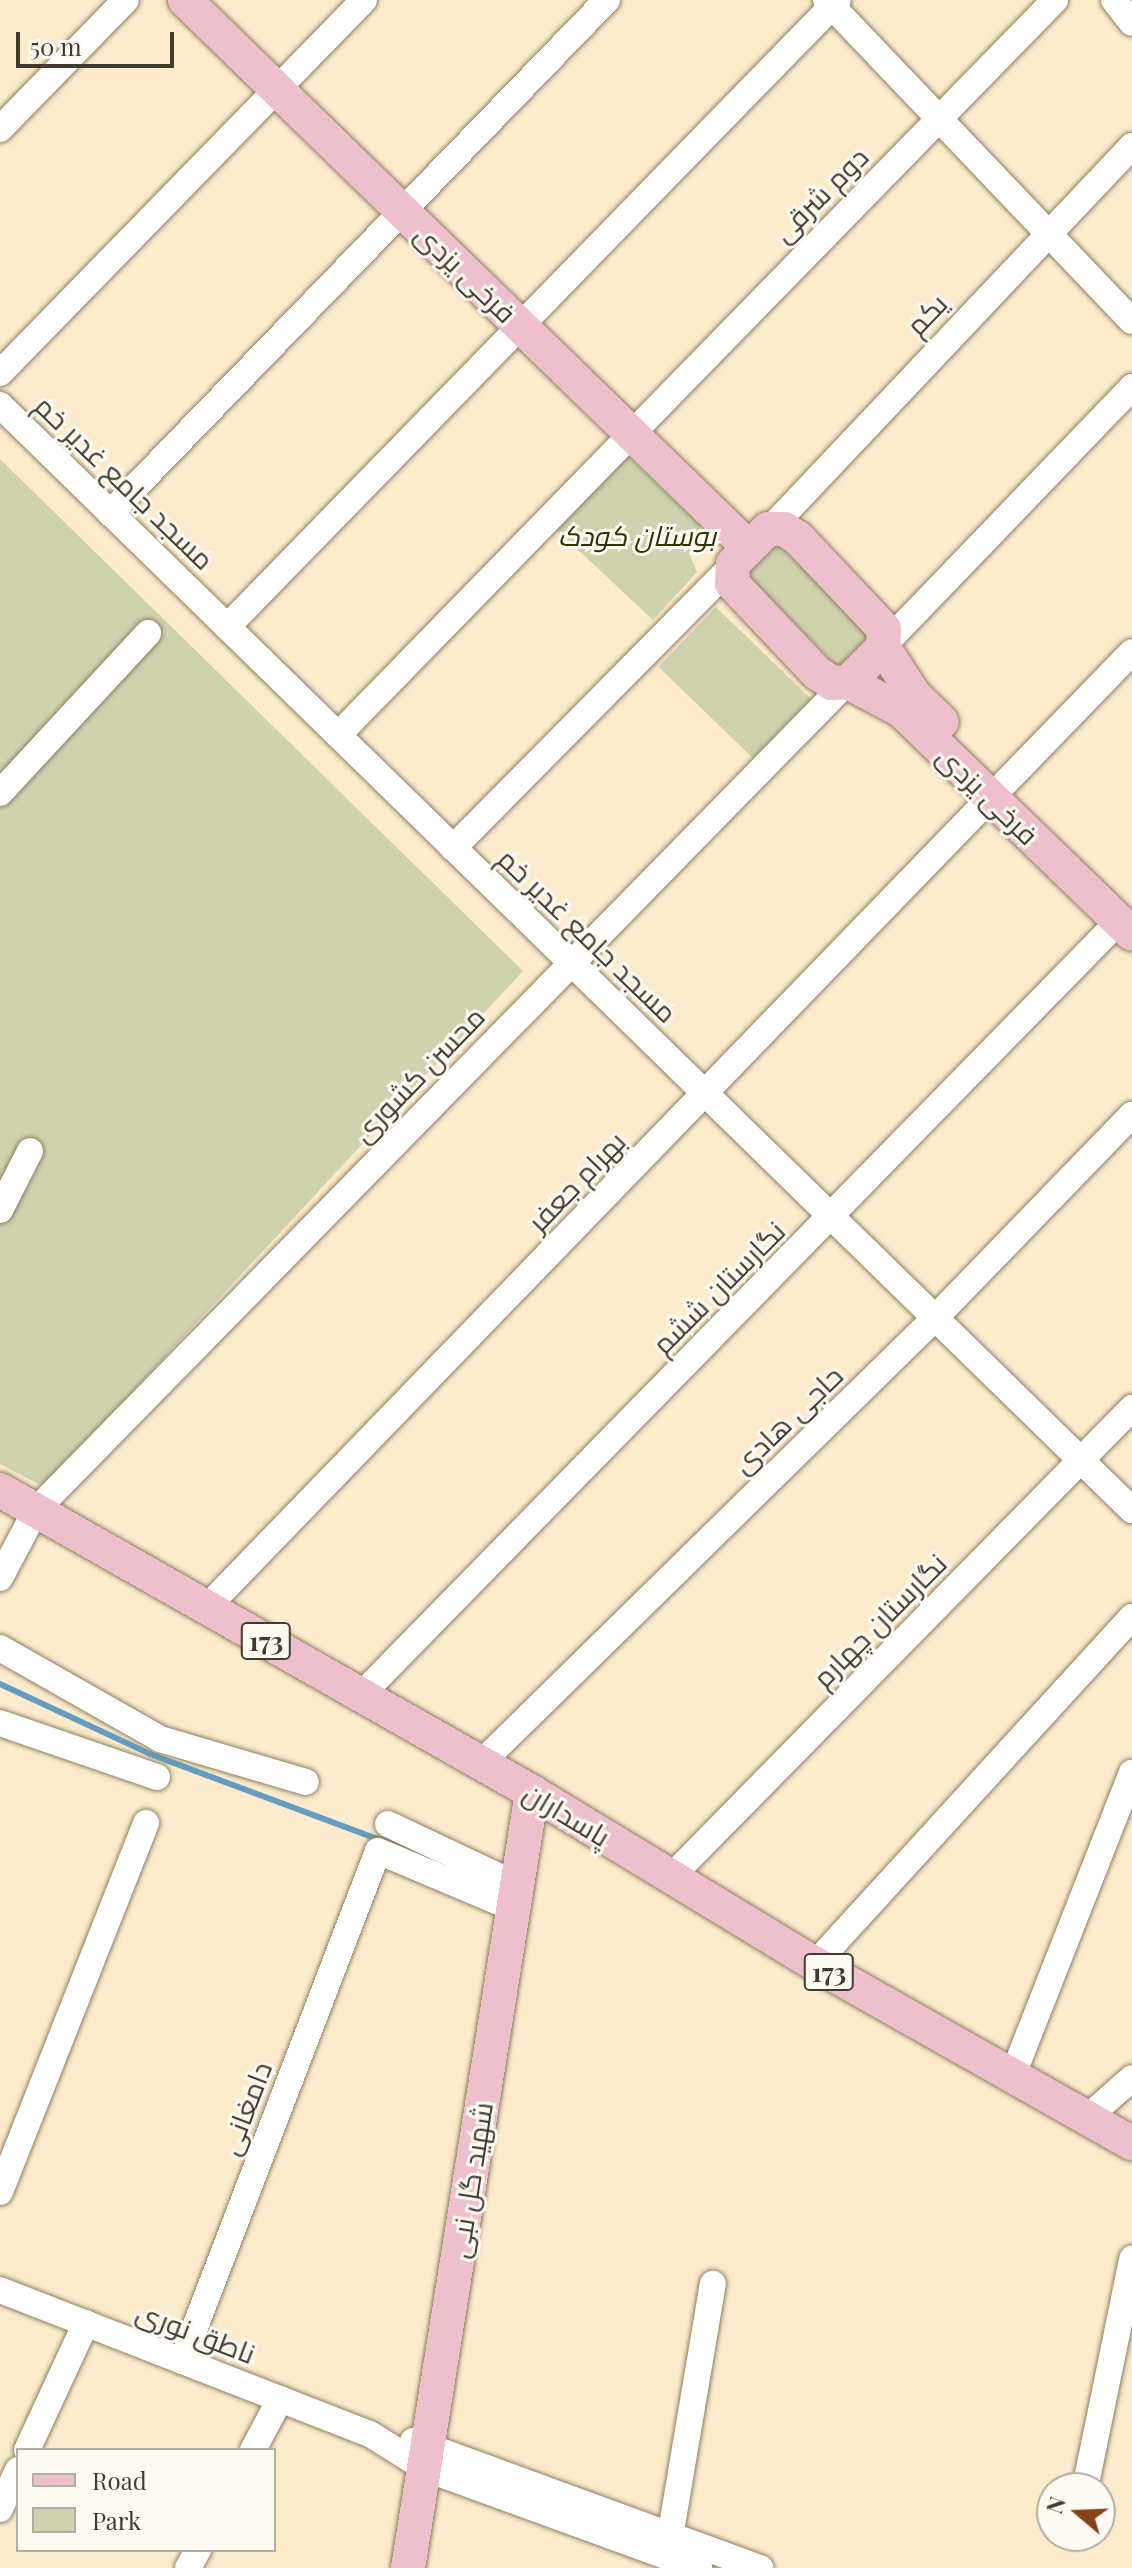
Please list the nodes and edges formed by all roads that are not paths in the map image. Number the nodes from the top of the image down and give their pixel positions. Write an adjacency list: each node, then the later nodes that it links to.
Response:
1 (126, 0): 11 (street)
2 (185, 0): 9 (main road, فرخی یزدی)
3 (364, 0): 9 (street)
4 (607, 0): 13 (street)
5 (1055, 0): 10 (street, دوم شرقی)
6 (1114, 0): 8 (street)
7 (832, 2): 10 (street); 16 (street)
8 (1132, 23)
9 (277, 89): 13 (main road, فرخی یزدی); 17 (street)
10 (940, 119): 14 (street); 20 (street, دوم شرقی)
11 (0, 129)
12 (1132, 146): 14 (street, یکم)
13 (402, 211): 16 (main road, فرخی یزدی); 21 (street)
14 (1048, 233): 15 (street); 22 (street, یکم)
15 (1132, 321)
16 (521, 326): 20 (main road, فرخی یزدی); 23 (street)
17 (0, 373)
18 (1132, 387): 25 (street)
19 (0, 405): 21 (street, مسجد جامع غدیر خم)
20 (630, 433): 22 (main road, فرخی یزدی); 28 (street, دوم شرقی)
21 (110, 513): 23 (street, مسجد جامع غدیر خم)
22 (749, 547): 25 (main road, فرخی یزدی); 27 (main road, فرخی یزدی); 31 (street, یکم)
23 (227, 627): 28 (street, مسجد جامع غدیر خم)
24 (148, 633): 30 (street)
25 (884, 646): 27 (main road); 29 (main road, فرخی یزدی)
26 (1132, 652): 29 (street, بهرام جعفر)
27 (847, 682): 29 (main road, فرخی یزدی); 33 (street, محسن کشوری)
28 (338, 735): 31 (street, مسجد جامع غدیر خم)
29 (998, 791): 32 (main road, فرخی یزدی); 34 (street, بهرام جعفر)
30 (0, 793)
31 (453, 848): 33 (street, مسجد جامع غدیر خم)
32 (1127, 918): 38 (street, نگارستان ششم)
33 (572, 963): 34 (street, مسجد جامع غدیر خم); 43 (street, محسن کشوری)
34 (705, 1094): 38 (street, مسجد جامع غدیر خم); 46 (street, بهرام جعفر)
35 (1132, 1115): 39 (street, حاجی هادی)
36 (30, 1151): 37 (street)
37 (0, 1210)
38 (831, 1217): 39 (street, مسجد جامع غدیر خم); 49 (street, نگارستان ششم)
39 (935, 1318): 41 (street, مسجد جامع غدیر خم); 51 (street, حاجی هادی)
40 (1132, 1408): 41 (street, نگارستان چهارم)
41 (1081, 1460): 44 (street, مسجد جامع غدیر خم); 58 (street, نگارستان چهارم)
42 (0, 1490): 43 (main road, پاسداران / 173)
43 (36, 1510): 45 (street, محسن کشوری); 46 (main road, پاسداران / 173)
44 (1132, 1510)
45 (0, 1578)
46 (206, 1608): 49 (main road, پاسداران / 173)
47 (1132, 1617): 60 (street)
48 (0, 1648): 54 (street)
49 (361, 1695): 51 (main road, پاسداران / 173)
50 (0, 1723): 53 (street)
51 (481, 1763): 55 (main road, پاسداران / 173)
52 (1132, 1773): 61 (street)
53 (157, 1777)
54 (306, 1782)
55 (532, 1792): 58 (main road, پاسداران / 173); 59 (main road, شهید گل نبی)
56 (146, 1823): 65 (street)
57 (388, 1824): 59 (street)
58 (671, 1877): 60 (main road, پاسداران / 173)
59 (515, 1897): 70 (street, دامغانی); 74 (main road, شهید گل نبی)
60 (815, 1964): 61 (main road, پاسداران / 173)
61 (1012, 2077): 63 (main road, پاسداران / 173)
62 (1132, 2078): 63 (street)
63 (1087, 2118): 64 (main road, پاسداران / 173)
64 (1132, 2143)
65 (0, 2192)
66 (1132, 2259): 75 (street)
67 (713, 2284): 78 (street)
68 (0, 2290): 69 (street, ناطق نوری)
69 (86, 2323): 70 (street, ناطق نوری); 72 (street)
70 (182, 2361): 71 (street, ناطق نوری)
71 (280, 2399): 73 (street); 74 (street, ناطق نوری)
72 (28, 2448)
73 (254, 2448)
74 (426, 2456): 78 (street); 79 (main road, شهید گل نبی)
75 (1088, 2472)
76 (16, 2474): 77 (street)
77 (0, 2509)
78 (667, 2553): 80 (street); 81 (street)
79 (408, 2568)
80 (699, 2568)
81 (760, 2568)

